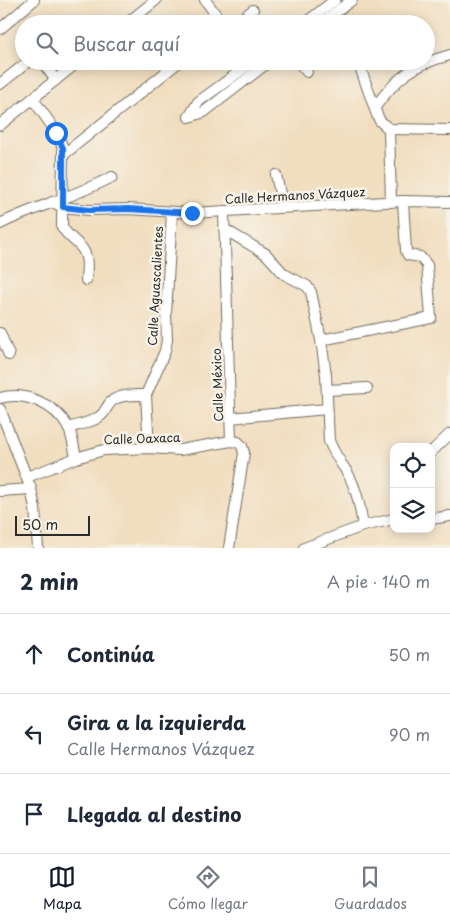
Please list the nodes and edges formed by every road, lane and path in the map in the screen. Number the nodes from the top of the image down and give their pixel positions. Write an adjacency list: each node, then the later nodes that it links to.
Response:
1 (34, 0): 12 (street)
2 (156, 0): 7 (street)
3 (205, 0): 8 (street)
4 (335, 0): 10 (street)
5 (352, 0): 11 (street)
6 (253, 10): 9 (street)
7 (137, 15)
8 (216, 15)
9 (247, 15)
10 (316, 15)
11 (332, 15)
12 (2, 23)
13 (450, 55): 14 (street)
14 (435, 60)
15 (18, 70): 24 (street)
16 (48, 70): 23 (street)
17 (68, 70): 23 (street)
18 (169, 70): 30 (street)
19 (242, 70): 20 (street)
20 (258, 70)
21 (361, 70): 26 (street)
22 (410, 70): 26 (street)
23 (56, 80): 25 (street)
24 (0, 84)
25 (33, 99): 27 (street); 30 (street)
26 (375, 107): 28 (street)
27 (0, 125)
28 (389, 129): 29 (street); 34 (street)
29 (450, 130)
30 (63, 155): 36 (street)
31 (276, 175): 37 (street)
32 (112, 177): 36 (street)
33 (403, 201): 34 (street, Calle Hermanos Vázquez); 35 (street, Calle Hermanos Vázquez); 44 (street)
34 (391, 202): 37 (street, Calle Hermanos Vázquez)
35 (450, 202)
36 (63, 203): 39 (street, Calle Hermanos Vázquez); 40 (street, Calle Hermanos Vázquez); 42 (street)
37 (283, 207): 38 (street, Calle Hermanos Vázquez)
38 (224, 211): 39 (street, Calle Hermanos Vázquez); 41 (street, Calle México)
39 (172, 212): 48 (street, Calle Aguascalientes)
40 (0, 224)
41 (224, 228): 44 (street); 52 (street, Calle México)
42 (86, 280)
43 (0, 333): 45 (street)
44 (322, 340): 47 (street)
45 (9, 355)
46 (367, 388): 47 (street)
47 (327, 390): 50 (street)
48 (146, 394): 53 (street); 56 (street, Calle Aguascalientes)
49 (0, 398): 53 (street)
50 (327, 409): 52 (street); 65 (street)
51 (0, 410): 59 (street)
52 (230, 418): 55 (street, Calle México)
53 (68, 428): 58 (street)
54 (450, 434): 57 (street)
55 (231, 441): 56 (street, Calle Oaxaca); 68 (street)
56 (149, 448): 58 (street, Calle Oaxaca)
57 (435, 448)
58 (76, 458): 59 (street, Calle Oaxaca)
59 (27, 477): 60 (street)
60 (31, 489): 61 (street); 67 (street)
61 (0, 491)
62 (450, 516): 63 (street)
63 (435, 518)
64 (390, 520): 65 (street)
65 (364, 526): 66 (street)
66 (328, 544): 69 (street)
67 (38, 548)
68 (229, 548)
69 (304, 548)

